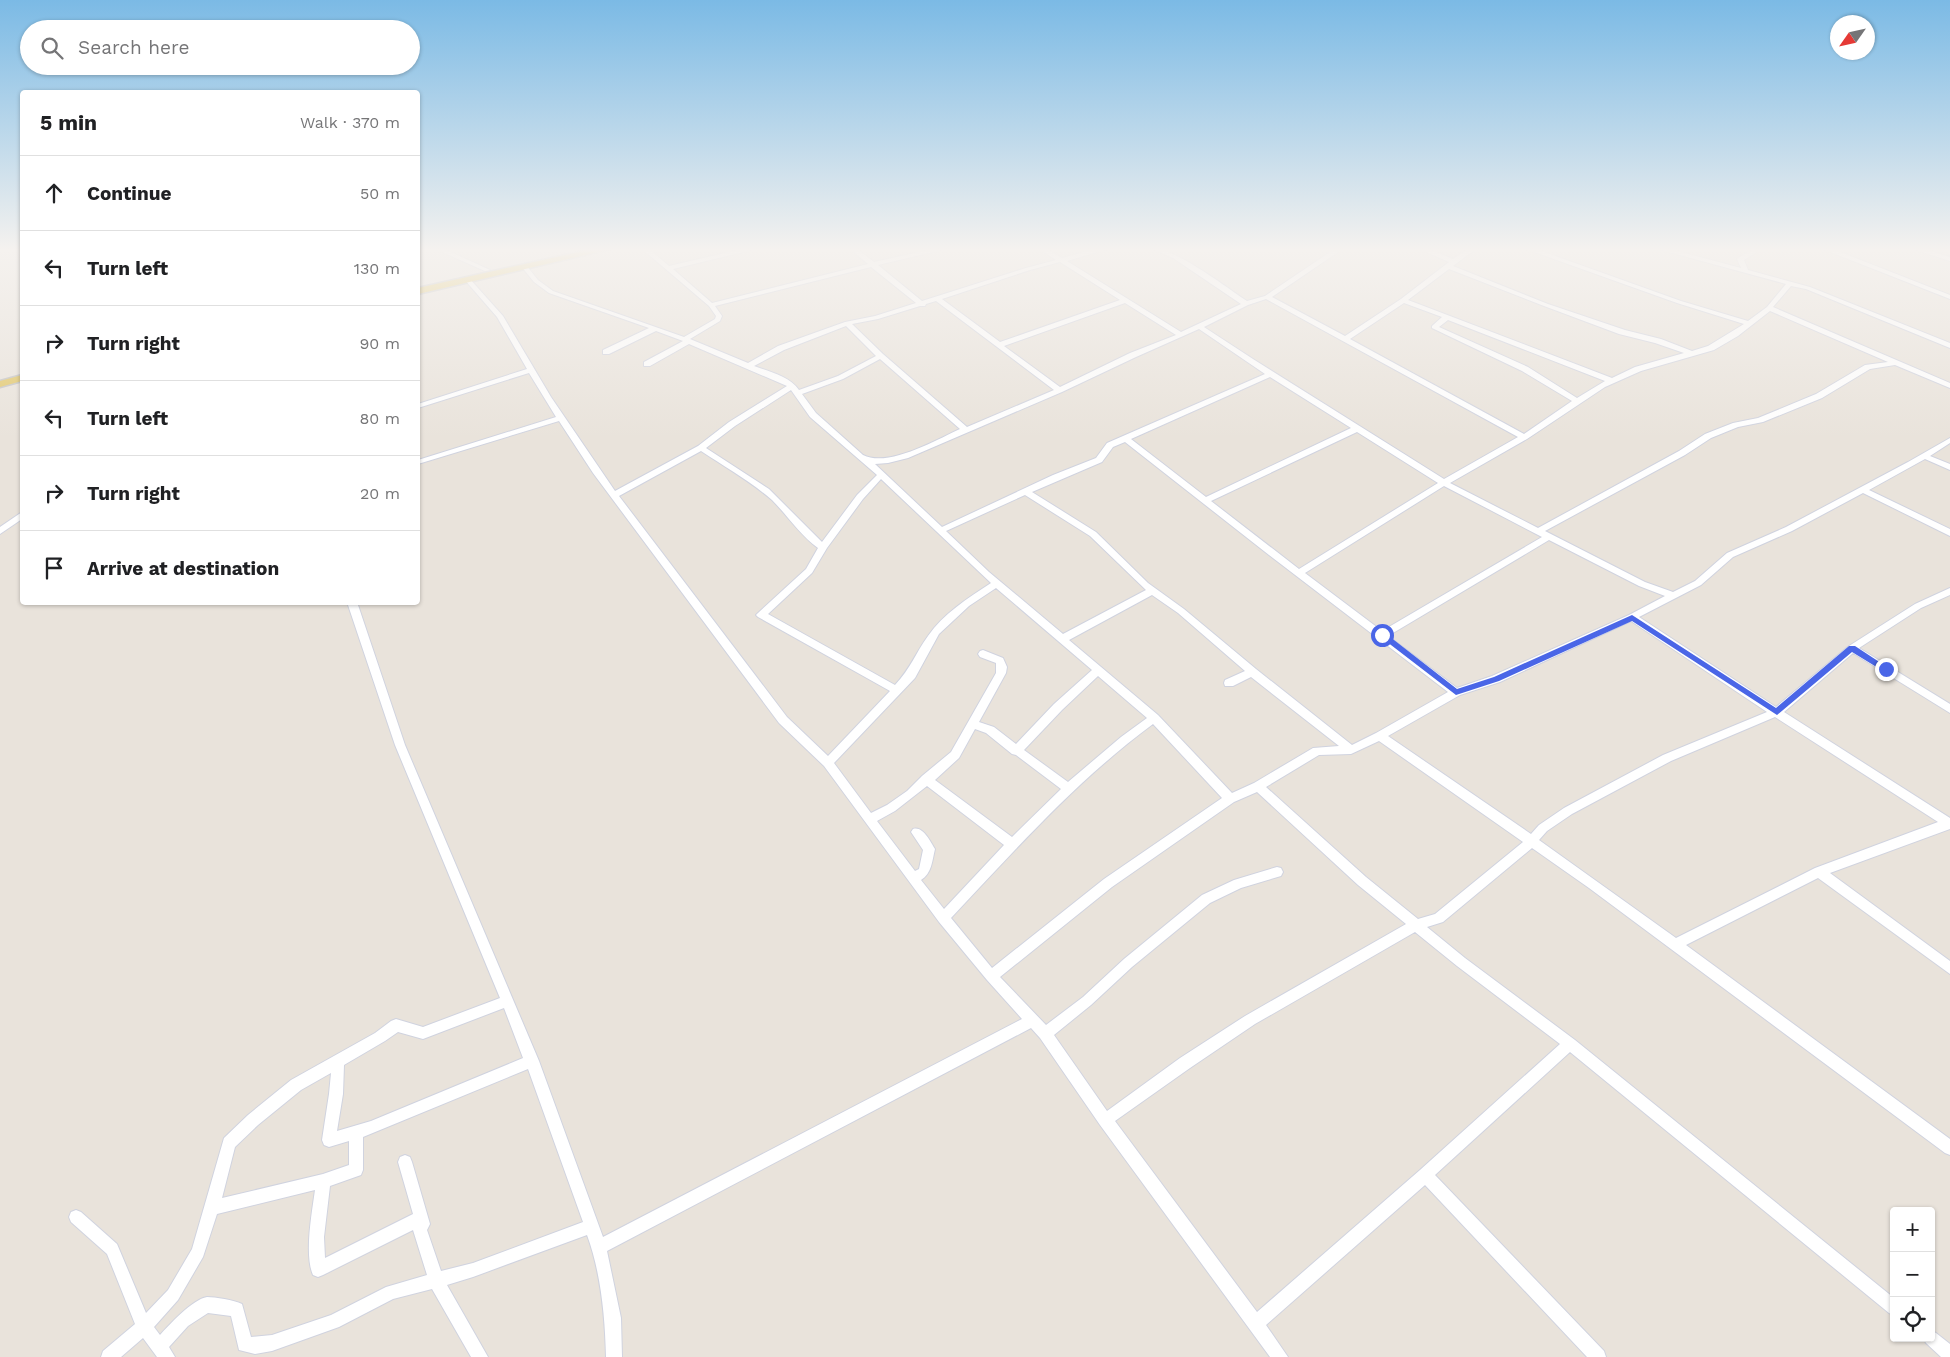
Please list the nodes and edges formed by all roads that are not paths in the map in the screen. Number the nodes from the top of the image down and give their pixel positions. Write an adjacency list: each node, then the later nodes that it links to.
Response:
1 (496, 311): 33 (street)
2 (607, 311): 21 (street)
3 (715, 311): 23 (street)
4 (898, 311): 18 (street)
5 (954, 311): 25 (street)
6 (1094, 311): 25 (street)
7 (1144, 311): 22 (street)
8 (1230, 311): 20 (street)
9 (1293, 311): 24 (street)
10 (1386, 311): 24 (street)
11 (1432, 311): 17 (street)
12 (1564, 311): 28 (street)
13 (1710, 311): 19 (street)
14 (1765, 311): 19 (street)
15 (1777, 311): 30 (street)
16 (1865, 311): 26 (street)
17 (1447, 317): 36 (street); 44 (street)
18 (847, 323): 29 (street); 32 (street)
19 (1749, 323): 28 (street)
20 (1199, 326): 22 (street); 34 (street)
21 (656, 328): 23 (street); 27 (street)
22 (1181, 335): 42 (street)
23 (687, 340): 31 (street); 32 (street)
24 (1344, 340): 49 (street)
25 (999, 345): 42 (street)
26 (1950, 346)
27 (606, 352)
28 (1692, 354): 36 (street)
29 (880, 356): 43 (street); 48 (street)
30 (1895, 363): 40 (street); 66 (street)
31 (647, 364)
32 (750, 365): 39 (street)
33 (531, 370): 45 (street); 46 (street)
34 (1271, 374): 47 (street); 50 (street)
35 (20, 379): 37 (main road)
36 (1610, 380): 44 (street)
37 (0, 384)
38 (20, 385): 41 (main road)
39 (792, 386): 43 (street); 52 (street)
40 (1950, 386)
41 (0, 390)
42 (1059, 390): 48 (street)
43 (798, 393): 55 (street)
44 (1577, 401): 49 (street)
45 (420, 405)
46 (561, 418): 54 (street); 61 (street)
47 (1356, 429): 58 (street); 62 (street)
48 (966, 430): 55 (street)
49 (1524, 437): 58 (street)
50 (1126, 438): 60 (street); 62 (street)
51 (1950, 440): 53 (street)
52 (701, 448): 61 (street); 69 (street)
53 (1924, 456): 56 (street); 59 (street)
54 (420, 461)
55 (867, 461): 57 (street)
56 (1950, 467)
57 (881, 475): 65 (street); 69 (street)
58 (1444, 483): 66 (street); 70 (street)
59 (1863, 490): 67 (street); 74 (street)
60 (1025, 492): 65 (street); 72 (street)
61 (614, 495): 93 (street)
62 (1206, 500): 70 (street)
63 (20, 516): 64 (street)
64 (0, 531)
65 (940, 531): 71 (street)
66 (1539, 531): 68 (street)
67 (1950, 533)
68 (1550, 536): 74 (street); 77 (street)
69 (823, 547): 84 (street)
70 (1299, 573): 77 (street)
71 (997, 583): 78 (street); 84 (street)
72 (1153, 590): 78 (street); 82 (street)
73 (1950, 591): 79 (street)
74 (1673, 595): 76 (street)
75 (353, 605): 111 (street)
76 (1632, 618): 85 (street); 87 (street)
77 (1382, 635): 85 (street)
78 (1062, 639): 81 (street)
79 (1852, 648): 86 (street); 87 (street)
80 (983, 654): 89 (street)
81 (1098, 670): 88 (street); 92 (street)
82 (1252, 672): 83 (street); 91 (street)
83 (1229, 683)
84 (896, 690): 93 (street)
85 (1456, 692): 90 (street)
86 (1950, 709)
87 (1777, 712): 99 (street); 101 (street)
88 (1154, 718): 96 (street); 97 (street)
89 (971, 724): 92 (street); 94 (street)
90 (1380, 736): 91 (street); 101 (street)
91 (1351, 750): 95 (street)
92 (1016, 751): 96 (street)
93 (828, 764): 98 (street)
94 (926, 779): 98 (street); 102 (street)
95 (1258, 786): 97 (street); 107 (street)
96 (1068, 788): 102 (street)
97 (1230, 799): 110 (street)
98 (870, 819): 105 (street)
99 (1950, 823): 104 (street)
100 (917, 832): 105 (street)
101 (1532, 841): 107 (street); 108 (street)
102 (1013, 845): 106 (street)
103 (1277, 872): 113 (street)
104 (1819, 872): 108 (street); 109 (street)
105 (913, 879): 106 (street)
106 (943, 918): 110 (street)
107 (1416, 924): 114 (street); 117 (street)
108 (1674, 945): 119 (street)
109 (1950, 968)
110 (991, 976): 112 (street)
111 (508, 1001): 115 (street); 116 (street)
112 (1031, 1021): 113 (street); 126 (street)
113 (1045, 1034): 117 (street)
114 (1570, 1044): 121 (street); 128 (street)
115 (338, 1060): 118 (street); 123 (street)
116 (532, 1061): 118 (street); 125 (street)
117 (1105, 1120): 129 (street)
118 (356, 1132): 122 (street)
119 (1950, 1148)
120 (404, 1162): 127 (street)
121 (1425, 1175): 129 (street); 138 (street)
122 (323, 1180): 123 (street); 127 (street)
123 (212, 1208): 130 (street)
124 (76, 1217): 130 (street)
125 (591, 1226): 126 (street); 127 (street)
126 (599, 1247): 136 (street)
127 (436, 1281): 132 (street); 135 (street)
128 (1890, 1305)
129 (1255, 1324): 137 (street)
130 (144, 1326): 132 (street); 134 (street)
131 (1935, 1341): 133 (street)
132 (163, 1352)
133 (1950, 1354)
134 (109, 1357)
135 (480, 1357)
136 (614, 1357)
137 (1280, 1357)
138 (1598, 1357)

